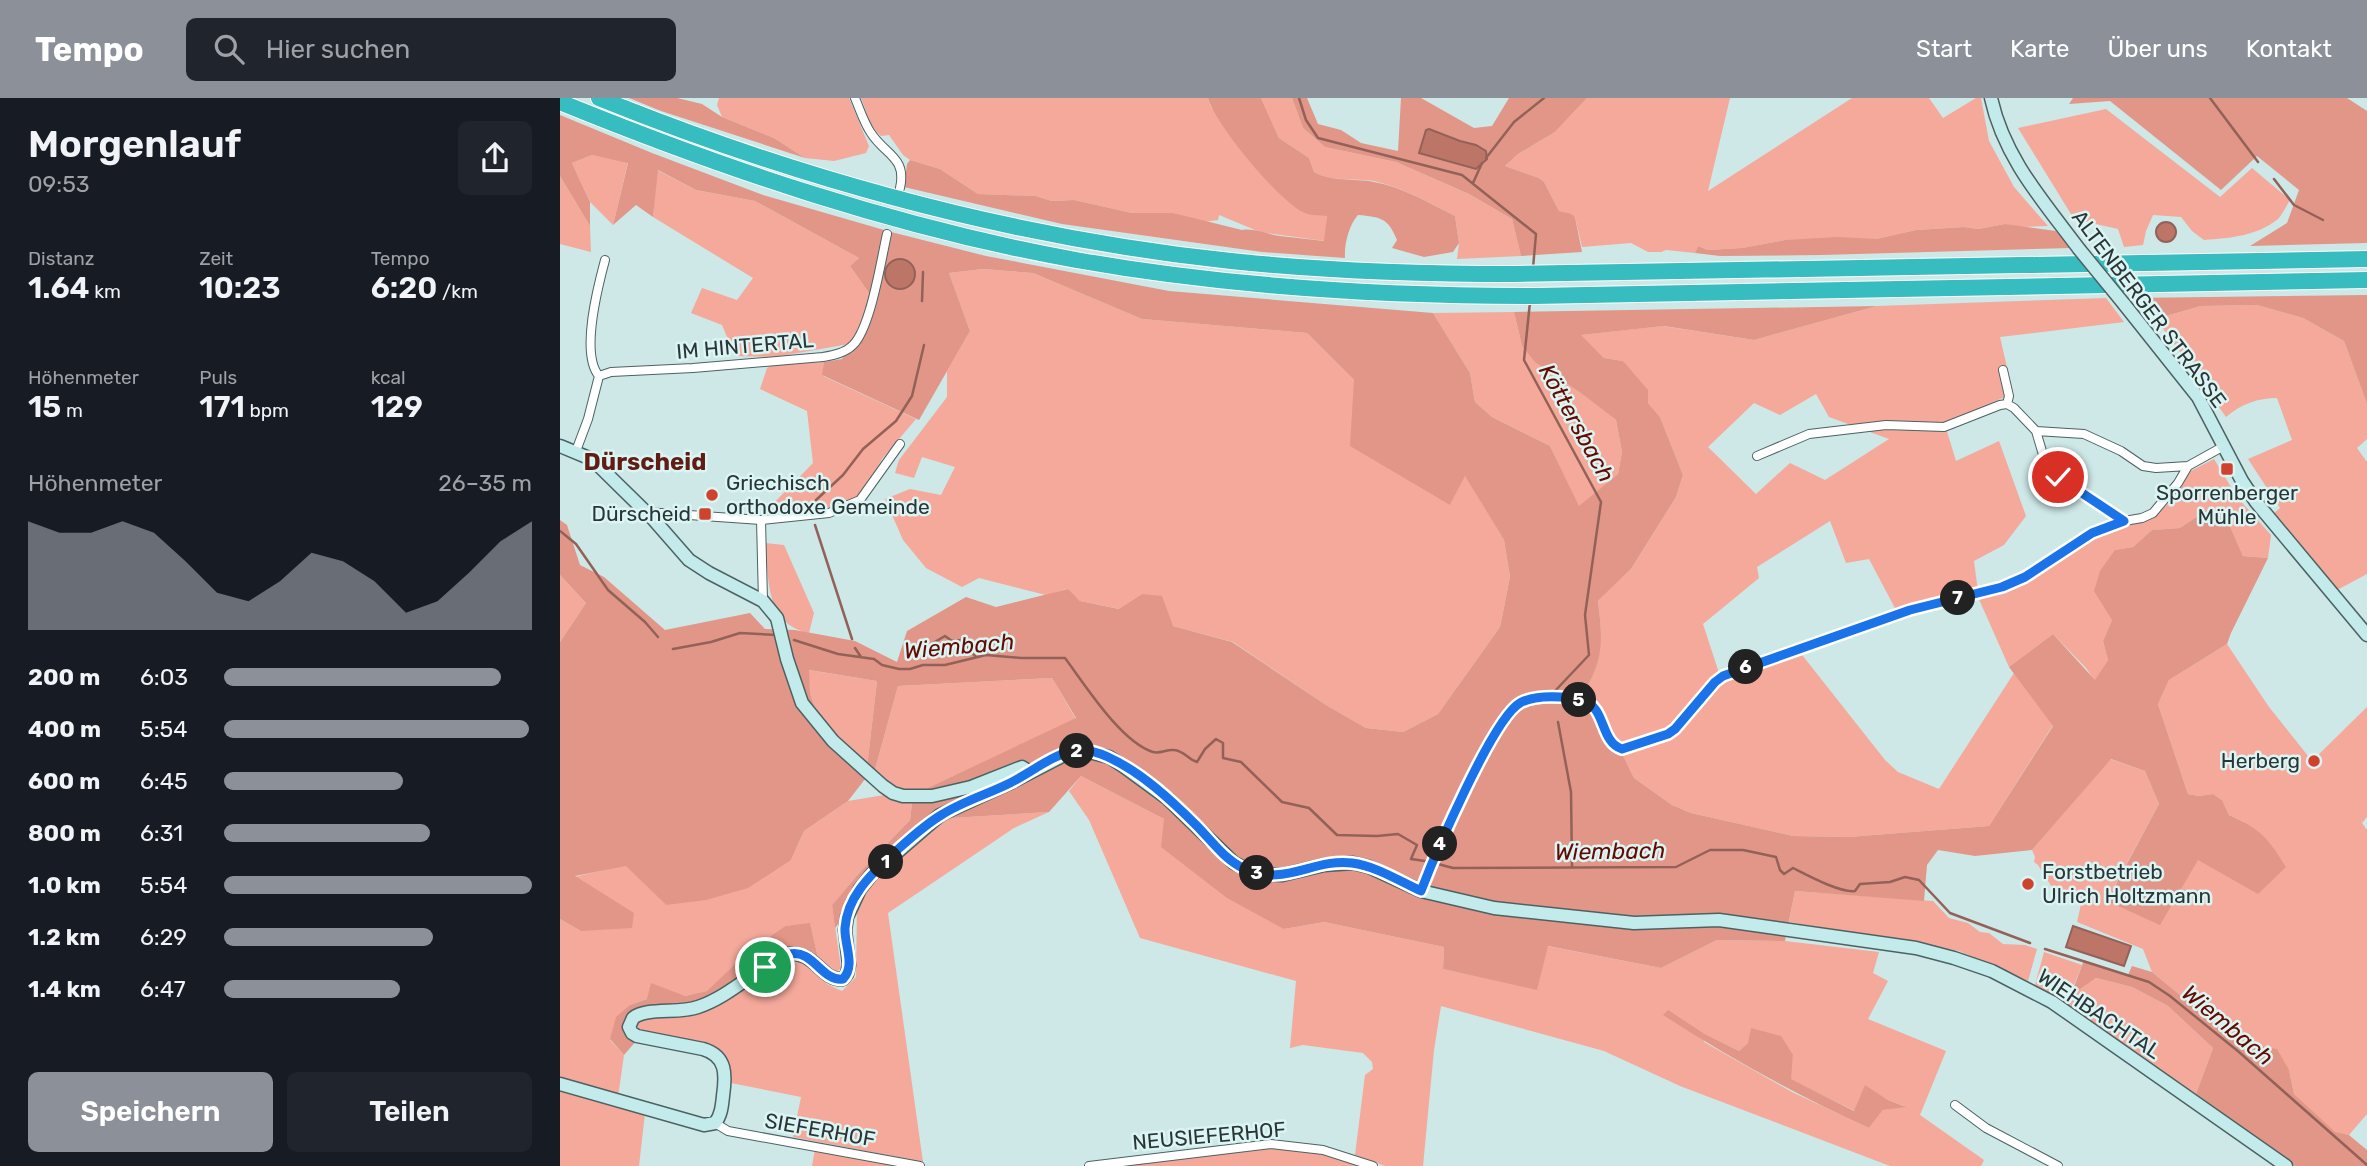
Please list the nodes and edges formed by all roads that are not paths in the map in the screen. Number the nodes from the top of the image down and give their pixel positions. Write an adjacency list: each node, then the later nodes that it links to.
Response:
1 (599, 98): 7 (highway)
2 (855, 98): 5 (street)
3 (1991, 98): 16 (main road, ALTENBERGER STRASSE, bridge)
4 (560, 102): 9 (highway)
5 (900, 188)
6 (887, 234): 11 (street, IM HINTERTAL)
7 (2367, 259)
8 (605, 260): 11 (street)
9 (2367, 280)
10 (2003, 370): 12 (street)
11 (599, 376): 17 (street)
12 (2007, 404): 13 (street); 18 (street)
13 (2036, 431): 19 (street); 22 (street)
14 (900, 444): 21 (street)
15 (560, 446): 17 (main road)
16 (2224, 446): 19 (street); 24 (main road, ALTENBERGER STRASSE)
17 (576, 451): 20 (main road)
18 (1757, 456)
19 (2188, 466): 22 (street)
20 (646, 512): 21 (street); 23 (main road)
21 (761, 520): 23 (street)
22 (2124, 521): 26 (street)
23 (763, 601): 25 (main road)
24 (2367, 635)
25 (1030, 772): 26 (main road, WIEHBACHTAL); 29 (main road, WIEHBACHTAL)
26 (1421, 891): 34 (main road, WIEHBACHTAL)
27 (560, 1083): 29 (main road)
28 (1955, 1105): 33 (street)
29 (715, 1123): 30 (street, SIEFERHOF)
30 (920, 1166)
31 (1089, 1166): 32 (street, NEUSIEFERHOF)
32 (1373, 1166)
33 (2058, 1166)
34 (2286, 1166)

